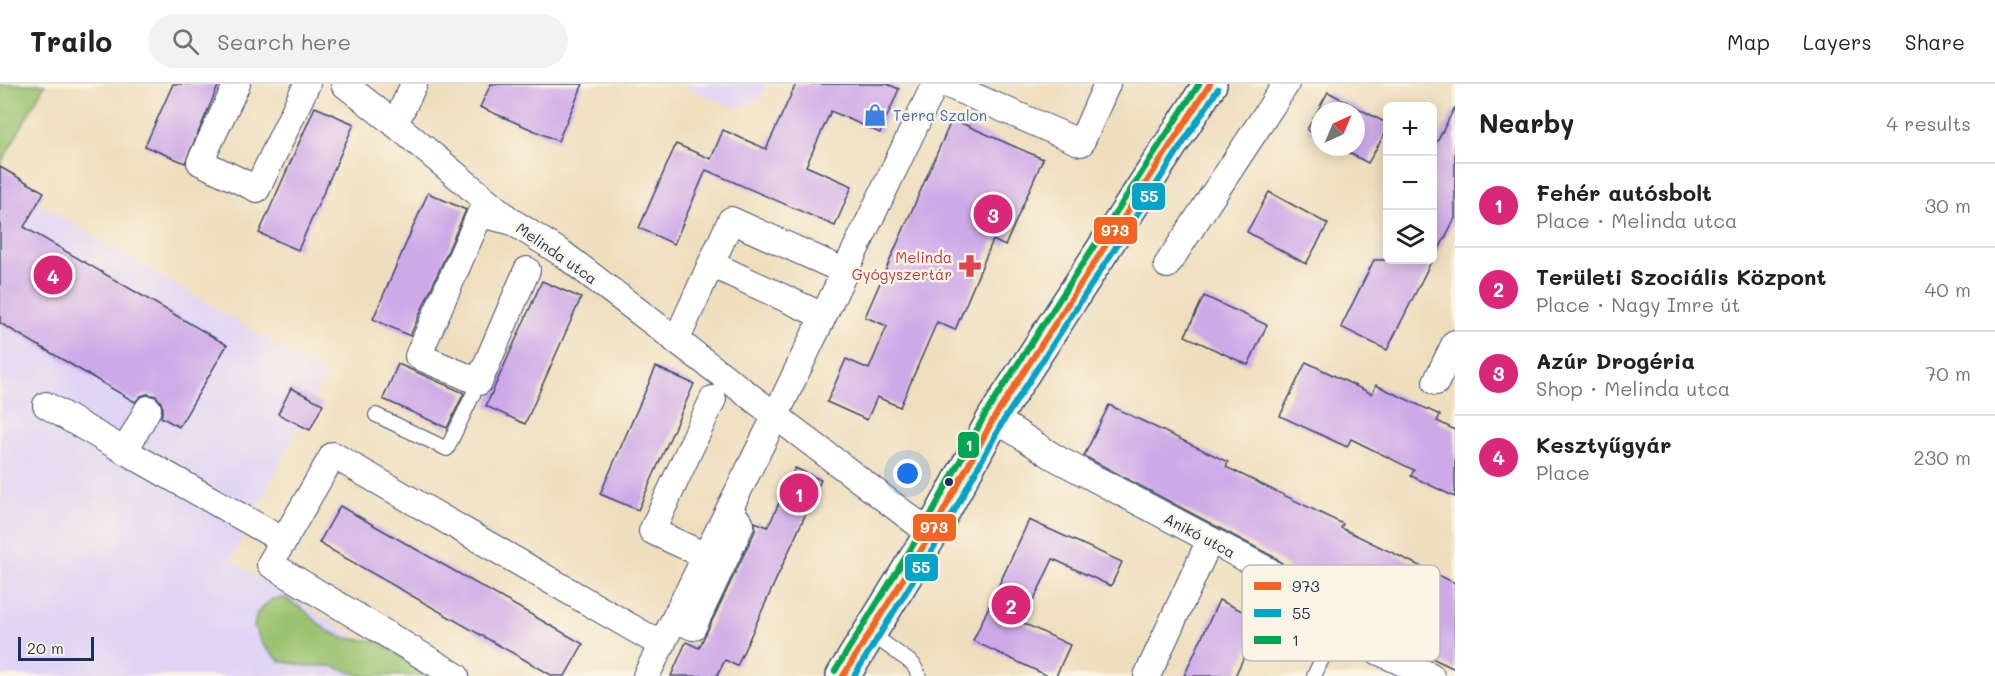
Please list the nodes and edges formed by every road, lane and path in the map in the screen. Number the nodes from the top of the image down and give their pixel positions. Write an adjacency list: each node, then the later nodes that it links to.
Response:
1 (237, 84): 2 (street)
2 (307, 84)
3 (345, 84): 10 (street, Melinda utca)
4 (414, 84): 10 (street)
5 (935, 84): 15 (street)
6 (946, 84): 7 (street)
7 (1107, 84)
8 (1210, 84): 26 (street)
9 (1286, 84): 13 (street)
10 (395, 124): 11 (street, Melinda utca)
11 (511, 221): 17 (street, Melinda utca); 19 (street)
12 (711, 264): 15 (street); 16 (street); 17 (street)
13 (1167, 265)
14 (527, 270): 19 (street)
15 (844, 271): 16 (street)
16 (823, 316): 25 (street)
17 (676, 341): 25 (street, Melinda utca)
18 (1455, 343): 20 (street)
19 (480, 382): 24 (lane)
20 (1436, 382)
21 (713, 399): 32 (street)
22 (46, 405): 27 (street)
23 (148, 409): 27 (street)
24 (376, 415)
25 (774, 416): 28 (street); 29 (street, Melinda utca)
26 (994, 418): 29 (street); 30 (street, Anikó utca)
27 (125, 451): 31 (street)
28 (729, 508): 32 (street); 34 (street)
29 (931, 534): 35 (street)
30 (1210, 540): 33 (street, Anikó utca); 43 (street)
31 (284, 541): 36 (street); 39 (street)
32 (706, 556): 34 (street)
33 (1258, 565)
34 (675, 619): 36 (street)
35 (870, 633): 41 (street); 42 (lane)
36 (662, 645): 40 (street)
37 (1321, 661): 44 (lane)
38 (1398, 661): 45 (street, Anikó utca)
39 (456, 676)
40 (646, 676)
41 (843, 676)
42 (919, 676)
43 (1147, 676)
44 (1314, 676)
45 (1431, 676)

